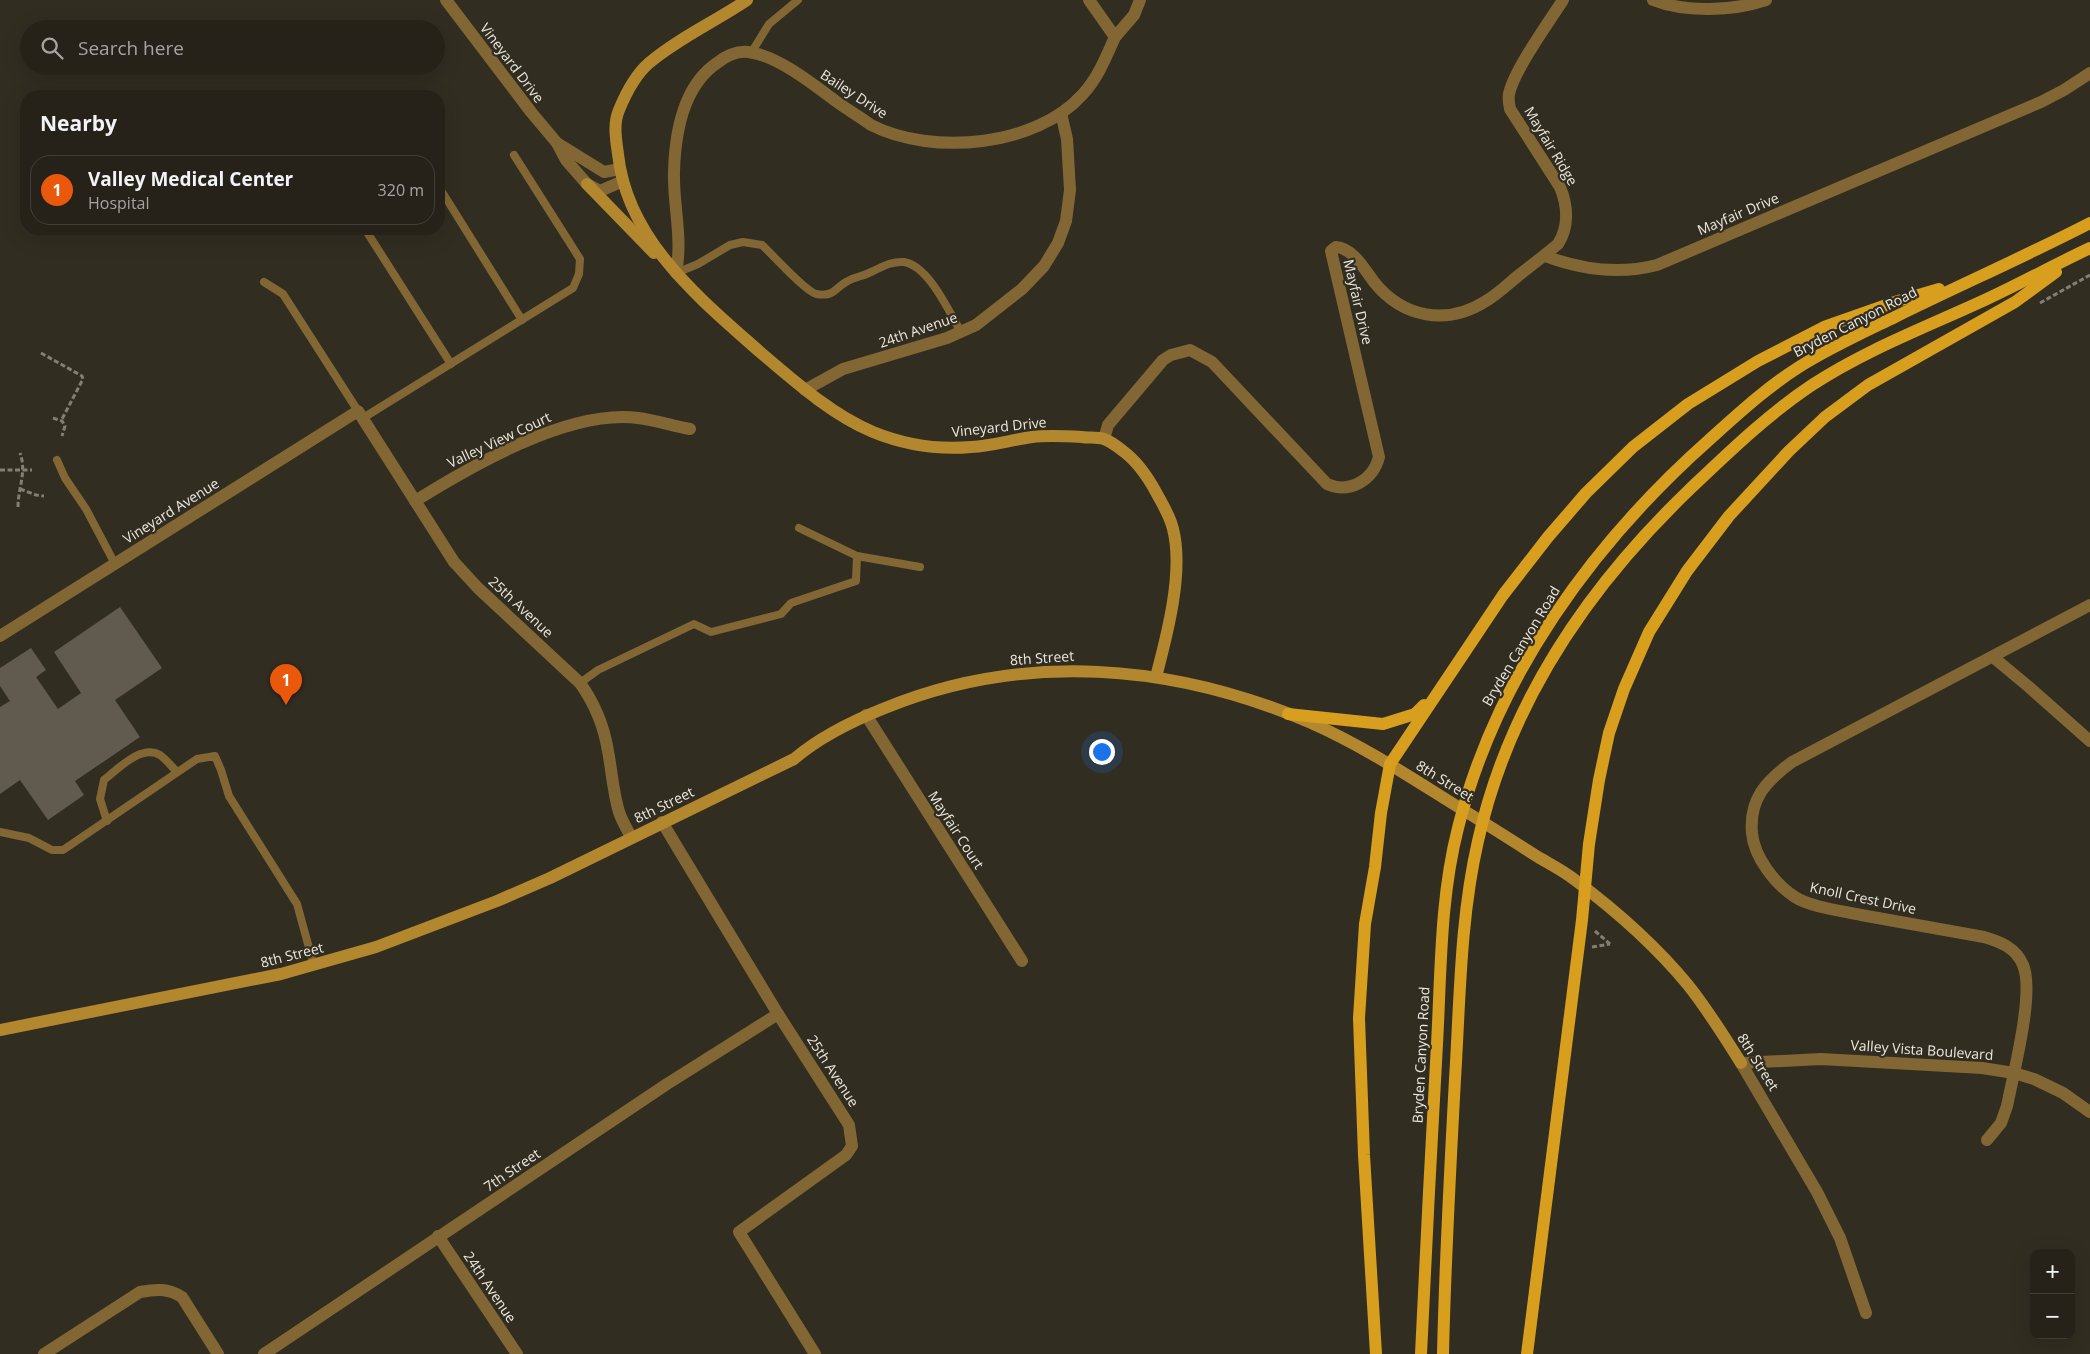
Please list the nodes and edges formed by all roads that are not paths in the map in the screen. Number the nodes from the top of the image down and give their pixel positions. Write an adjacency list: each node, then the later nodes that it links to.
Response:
1 (446, 0): 13 (street, Vineyard Drive)
2 (747, 0): 15 (main road)
3 (798, 0): 10 (lane)
4 (1089, 0): 9 (street)
5 (1140, 0): 9 (street, Bailey Drive)
6 (1563, 0): 21 (street, Mayfair Ridge)
7 (1653, 0): 8 (street)
8 (1766, 0)
9 (1115, 37): 12 (street, Bailey Drive)
10 (751, 53): 12 (street, Bailey Drive); 22 (street, Bailey Drive)
11 (2090, 73): 21 (street, Mayfair Drive)
12 (1061, 113): 26 (street, 24th Avenue)
13 (556, 143): 15 (street, Vineyard Drive); 16 (street, Vineyard Drive)
14 (514, 155): 25 (lane)
15 (621, 175): 16 (street); 22 (main road, Vineyard Drive)
16 (587, 184): 22 (main road)
17 (445, 197): 25 (lane)
18 (2090, 223): 23 (main road, Bryden Canyon Road)
19 (369, 235): 27 (lane)
20 (2087, 250): 53 (main road); 71 (main road)
21 (1545, 256): 31 (street, Mayfair Drive)
22 (676, 273): 26 (lane); 28 (main road, Vineyard Drive)
23 (1973, 279): 43 (main road); 70 (main road, Bryden Canyon Road)
24 (264, 282): 29 (lane)
25 (522, 320): 27 (lane)
26 (961, 332): 28 (street, 24th Avenue)
27 (451, 364): 29 (lane)
28 (805, 390): 31 (main road, Vineyard Drive)
29 (360, 415): 33 (street, 25th Avenue); 36 (street, Vineyard Avenue)
30 (690, 429): 33 (street, Valley View Court)
31 (1104, 439): 41 (main road, Vineyard Drive)
32 (57, 460): 36 (lane)
33 (415, 502): 42 (street, 25th Avenue)
34 (799, 528): 35 (lane)
35 (857, 556): 37 (lane); 42 (lane)
36 (115, 564): 39 (street, Vineyard Avenue)
37 (920, 567)
38 (2090, 605): 40 (street, Knoll Crest Drive)
39 (0, 636)
40 (1994, 657): 46 (street); 59 (street, Knoll Crest Drive)
41 (1156, 677): 44 (main road, 8th Street); 45 (main road, 8th Street)
42 (580, 683): 52 (street, 25th Avenue)
43 (1436, 696): 44 (main road); 47 (main road)
44 (1288, 714): 47 (main road, 8th Street)
45 (866, 715): 50 (main road, 8th Street); 54 (street, Mayfair Court)
46 (2090, 741)
47 (1390, 764): 53 (main road, 8th Street); 69 (main road)
48 (177, 772): 49 (lane); 49 (lane); 55 (lane)
49 (107, 821): 51 (lane)
50 (662, 822): 52 (main road, 8th Street); 56 (street, 25th Avenue)
51 (0, 832)
52 (631, 837): 55 (main road, 8th Street)
53 (1585, 888): 58 (main road, 8th Street); 72 (main road)
54 (1022, 961)
55 (314, 966): 57 (main road, 8th Street)
56 (778, 1014): 62 (street, 7th Street); 68 (street, 25th Avenue)
57 (0, 1028)
58 (1741, 1063): 59 (street, Valley Vista Boulevard); 63 (street, 8th Street)
59 (2014, 1073): 60 (street, Valley Vista Boulevard); 61 (street, Knoll Crest Drive)
60 (2090, 1112)
61 (1987, 1140)
62 (438, 1236): 66 (street, 7th Street); 67 (street, 24th Avenue)
63 (1866, 1313)
64 (44, 1354): 65 (street)
65 (218, 1354)
66 (264, 1354)
67 (517, 1354)
68 (815, 1354)
69 (1376, 1354)
70 (1421, 1354)
71 (1443, 1354)
72 (1526, 1354)

